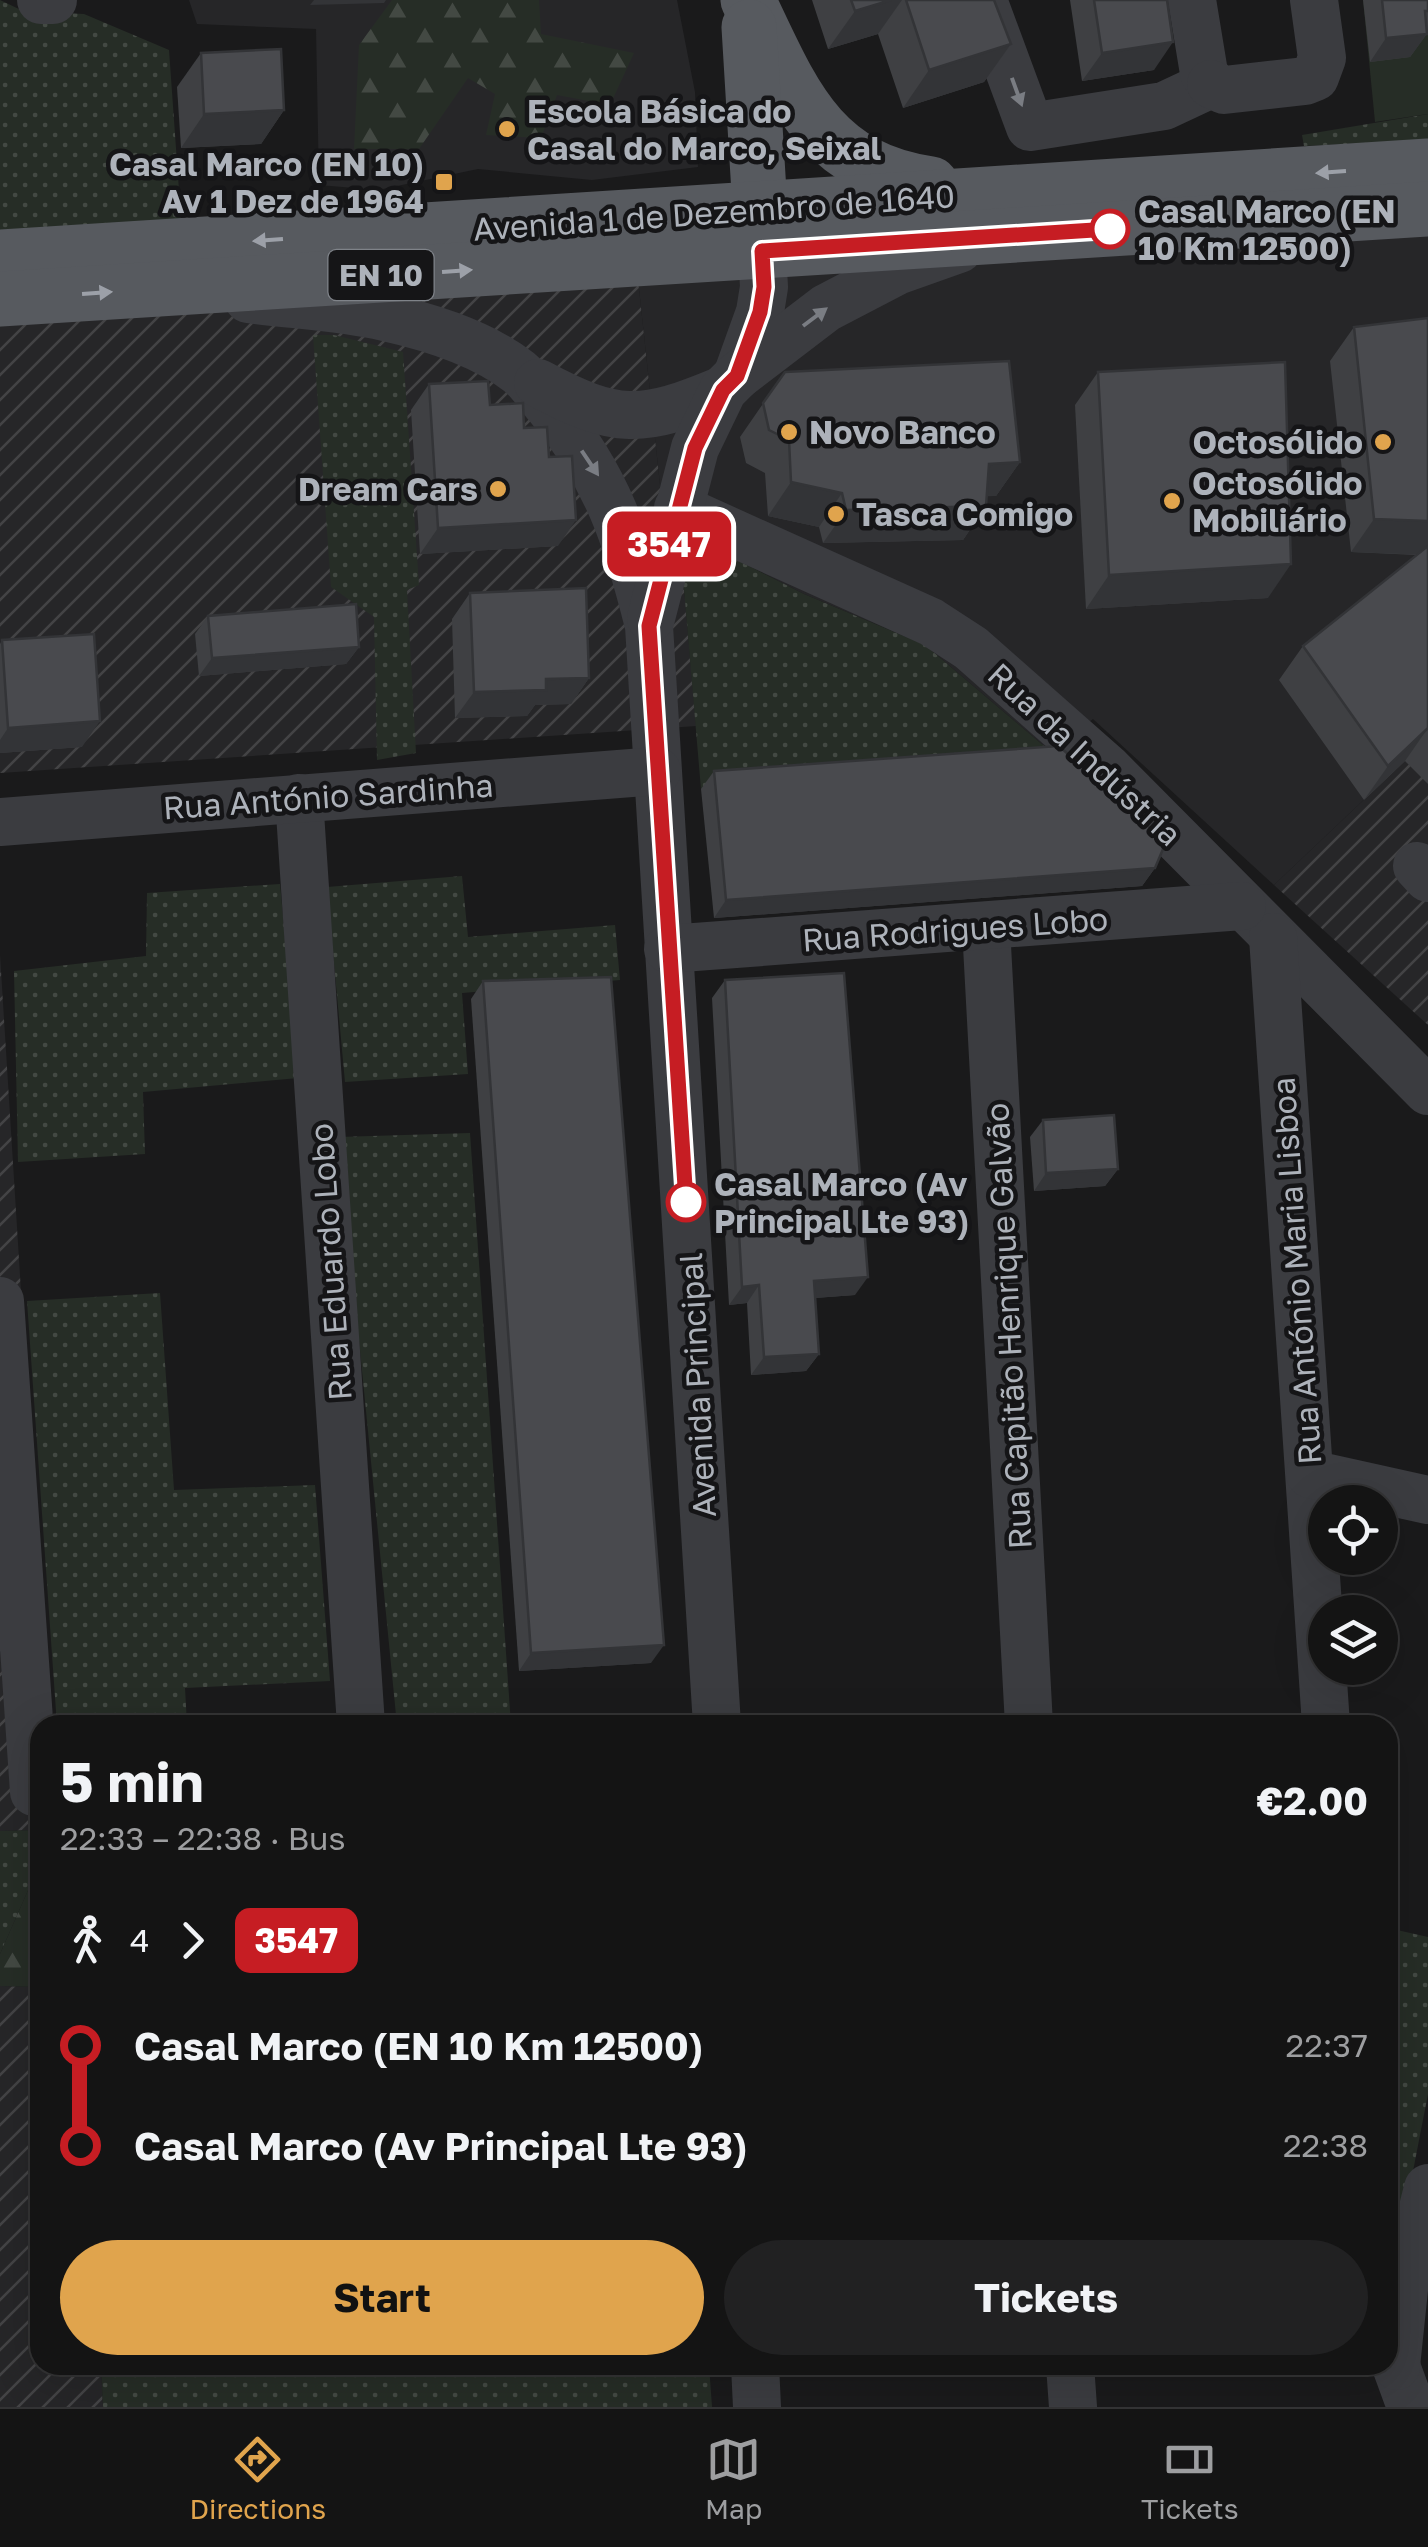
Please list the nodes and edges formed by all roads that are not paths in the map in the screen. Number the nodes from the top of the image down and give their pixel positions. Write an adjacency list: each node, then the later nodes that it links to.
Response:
1 (41, 0): 2 (street)
2 (53, 0)
3 (747, 0): 10 (main road); 11 (main road)
4 (983, 0): 7 (street, one-way to 7)
5 (1192, 0): 7 (street)
6 (1314, 0): 7 (street)
7 (1211, 84)
8 (1428, 166): 10 (main road, Avenida 1 de Dezembro de 1640 / EN 10, one-way to 10)
9 (1428, 209): 10 (main road, Avenida 1 de Dezembro de 1640 / EN 10)
10 (997, 215): 11 (main road, Avenida 1 de Dezembro de 1640 / EN 10); 16 (street, Avenida Principal, one-way to 10)
11 (761, 230): 12 (main road, Avenida 1 de Dezembro de 1640 / EN 10, one-way to 12); 13 (main road, Avenida 1 de Dezembro de 1640 / EN 10, one-way to 11); 16 (street, Avenida Principal)
12 (0, 258)
13 (166, 289): 14 (main road, Avenida 1 de Dezembro de 1640 / EN 10, one-way to 13); 15 (street, Avenida Principal)
14 (0, 299)
15 (521, 373): 16 (street, Avenida Principal); 18 (street, Avenida Principal, one-way to 18)
16 (730, 383): 17 (street, Avenida Principal)
17 (678, 508): 18 (street, Avenida Principal); 22 (street, Rua da Indústria)
18 (649, 626): 19 (street, Avenida Principal)
19 (656, 771): 20 (street, Rua António Sardinha); 24 (street, Avenida Principal)
20 (299, 798): 21 (street, Rua António Sardinha); 29 (street, Rua Eduardo Lobo)
21 (0, 822)
22 (1257, 922): 23 (street, Rua Rodrigues Lobo); 25 (street, Rua da Indústria); 27 (street, Rua António Maria Lisboa)
23 (986, 928): 24 (street, Rua Rodrigues Lobo); 31 (street, Rua Capitão Henrique Galvão)
24 (668, 949): 30 (street, Avenida Principal)
25 (1428, 1091)
26 (0, 1302): 33 (street)
27 (1310, 1474): 28 (street); 32 (street, Rua António Maria Lisboa)
28 (1428, 1500)
29 (360, 1715)
30 (716, 1715)
31 (1028, 1715)
32 (1313, 1715)
33 (25, 1792)
34 (1428, 2188): 35 (street)
35 (1398, 2372)
36 (756, 2375): 38 (street)
37 (1071, 2375): 39 (street)
38 (758, 2407)
39 (1073, 2407)

